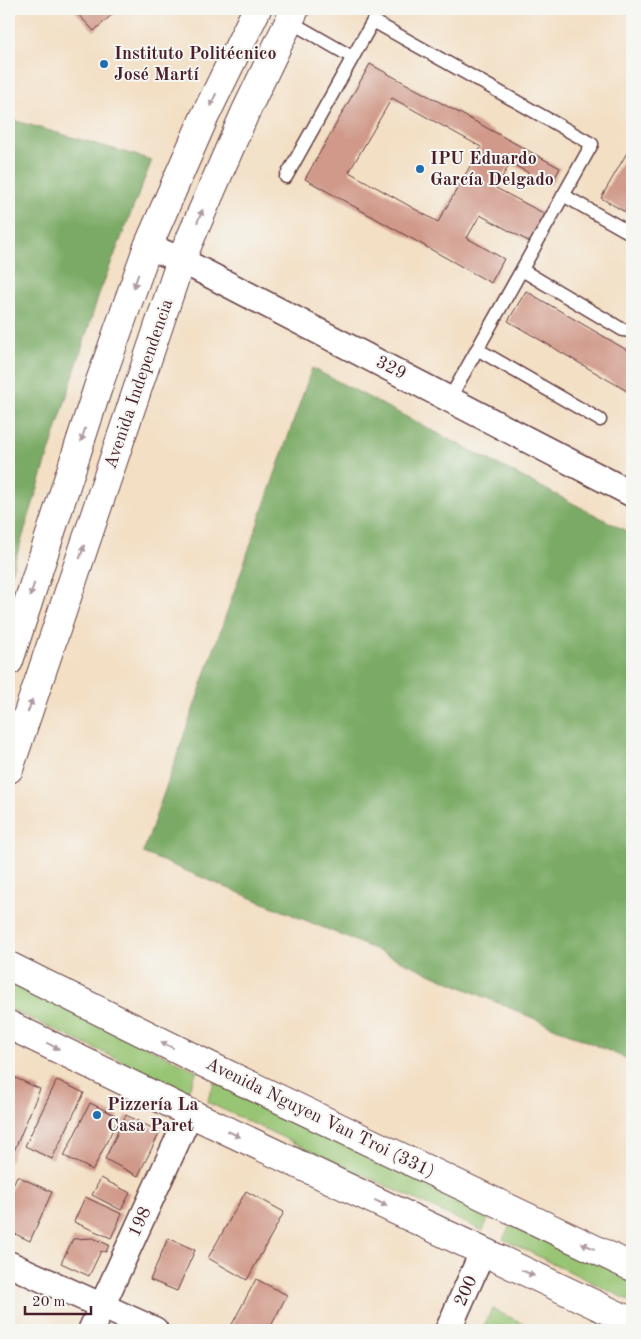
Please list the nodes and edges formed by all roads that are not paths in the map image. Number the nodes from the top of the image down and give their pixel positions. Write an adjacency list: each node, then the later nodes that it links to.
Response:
1 (257, 9): 7 (main road, Avenida Independencia, one-way to 7)
2 (292, 15): 3 (lane); 8 (main road, Avenida Independencia, one-way to 2)
3 (352, 58): 4 (lane); 5 (lane)
4 (286, 178)
5 (563, 195): 6 (lane); 9 (lane)
6 (632, 234)
7 (148, 246): 8 (street, 329); 15 (main road, Avenida Independencia, one-way to 15)
8 (181, 260): 12 (street, 329); 16 (main road, Avenida Independencia, one-way to 8)
9 (522, 270): 10 (lane); 11 (lane)
10 (632, 331)
11 (477, 349): 12 (lane); 13 (lane)
12 (450, 398): 14 (street, 329)
13 (600, 420)
14 (632, 494)
15 (9, 661)
16 (9, 769)
17 (9, 966): 22 (main road, Avenida Nguyen Van Troi (331), one-way to 17)
18 (9, 1025): 19 (main road, one-way to 19)
19 (190, 1113): 20 (main road, one-way to 20); 23 (street, 198)
20 (483, 1252): 24 (main road, one-way to 24); 27 (street, 200)
21 (9, 1264): 23 (street)
22 (632, 1268)
23 (102, 1305): 25 (street, 198); 26 (street)
24 (632, 1322)
25 (91, 1330)
26 (155, 1330)
27 (448, 1330)

